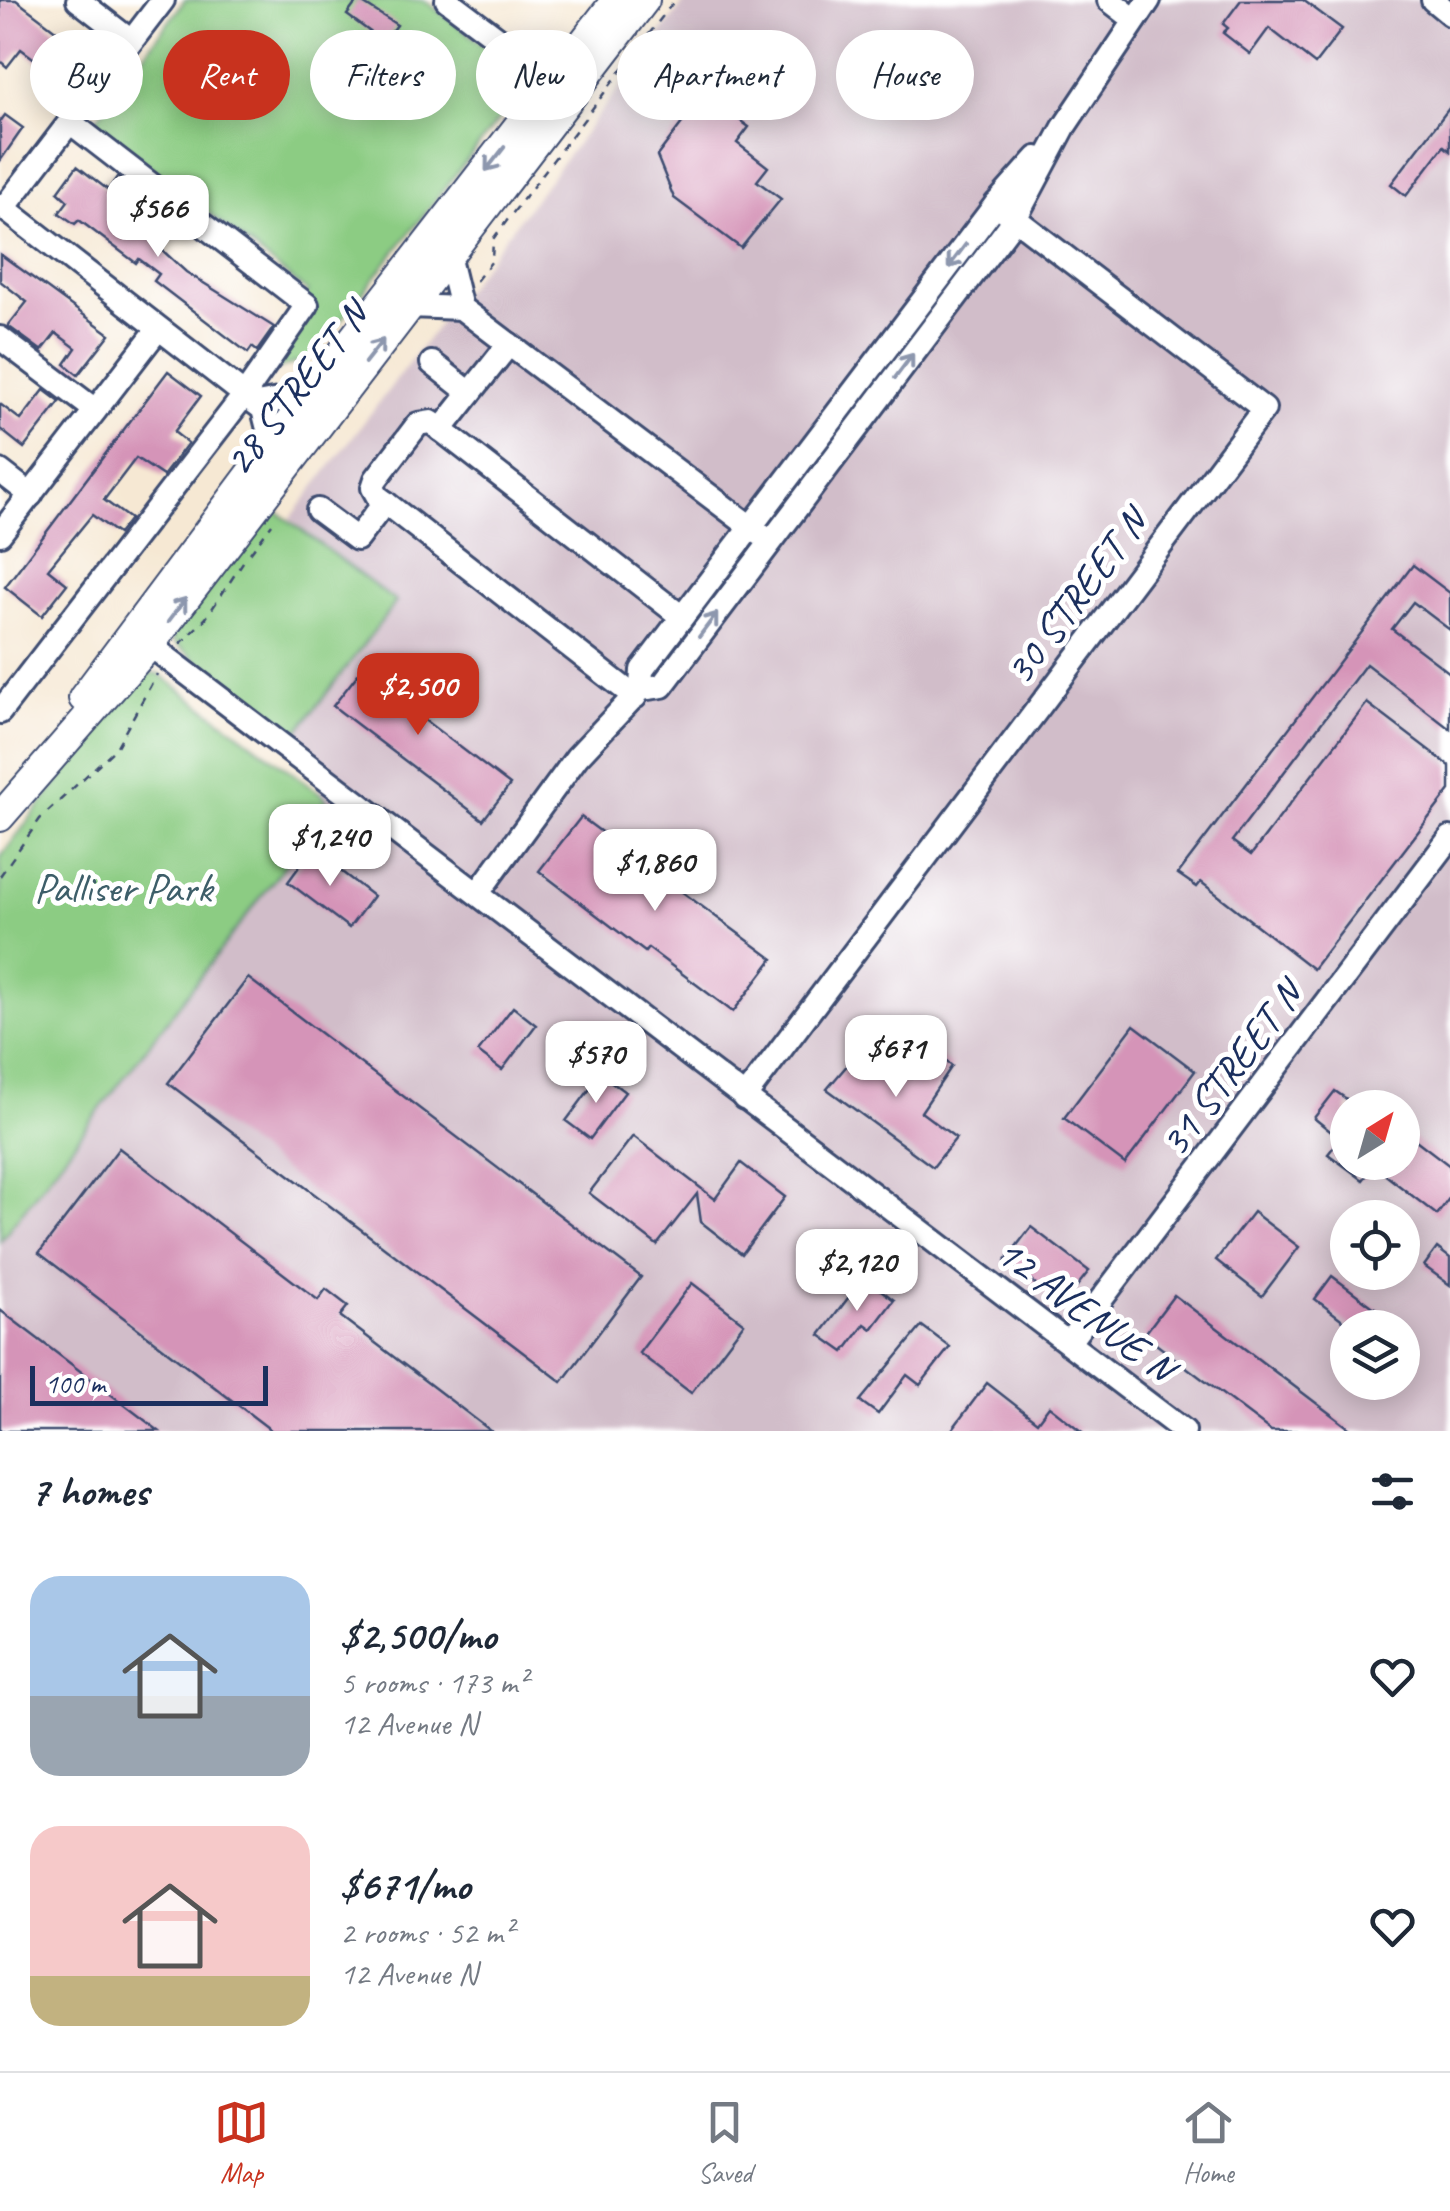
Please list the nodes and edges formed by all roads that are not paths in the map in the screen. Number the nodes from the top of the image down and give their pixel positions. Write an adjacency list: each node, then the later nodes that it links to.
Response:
1 (78, 0): 11 (street)
2 (162, 0): 12 (street)
3 (447, 0): 13 (street)
4 (616, 0): 14 (main road, 28 STREET N)
5 (645, 0): 15 (main road, 28 STREET N)
6 (1109, 0): 10 (street)
7 (1149, 0): 10 (street)
8 (1432, 0): 9 (street)
9 (1450, 14)
10 (1135, 20): 20 (street)
11 (116, 30)
12 (139, 30)
13 (487, 30)
14 (597, 33)
15 (597, 53)
16 (538, 120): 28 (main road, 28 STREET N, one-way to 28)
17 (543, 120): 21 (main road, 28 STREET N)
18 (70, 122): 19 (street); 30 (street)
19 (2, 206): 24 (street)
20 (1005, 212): 38 (street, one-way to 38); 40 (street, one-way to 20); 48 (street, 30 STREET N)
21 (448, 255): 22 (main road, 28 STREET N); 23 (street)
22 (408, 306): 23 (street); 42 (main road, 28 STREET N, one-way to 22)
23 (461, 308): 26 (street)
24 (158, 329): 30 (street); 31 (street)
25 (0, 338): 31 (street)
26 (509, 344): 29 (street); 38 (street)
27 (432, 363): 29 (street)
28 (330, 368): 30 (street); 33 (main road, 28 STREET N)
29 (470, 394): 32 (street)
30 (251, 399): 33 (street); 44 (street)
31 (95, 410): 35 (street)
32 (441, 430): 36 (street); 41 (street)
33 (256, 470): 42 (main road, 28 STREET N)
34 (0, 471): 35 (street)
35 (31, 495): 39 (street)
36 (384, 502): 37 (street); 43 (street)
37 (318, 510)
38 (751, 527): 40 (street); 41 (street)
39 (0, 534)
40 (771, 542): 43 (street, one-way to 40)
41 (682, 617): 43 (street)
42 (150, 645): 45 (main road, 28 STREET N); 47 (street, 12 AVENUE N)
43 (638, 693): 47 (street)
44 (0, 712)
45 (0, 816)
46 (1450, 838): 49 (street, 31 STREET N)
47 (478, 893): 48 (street, 12 AVENUE N)
48 (744, 1098): 49 (street, 12 AVENUE N)
49 (1069, 1342): 50 (street, 12 AVENUE N)
50 (1184, 1431)

